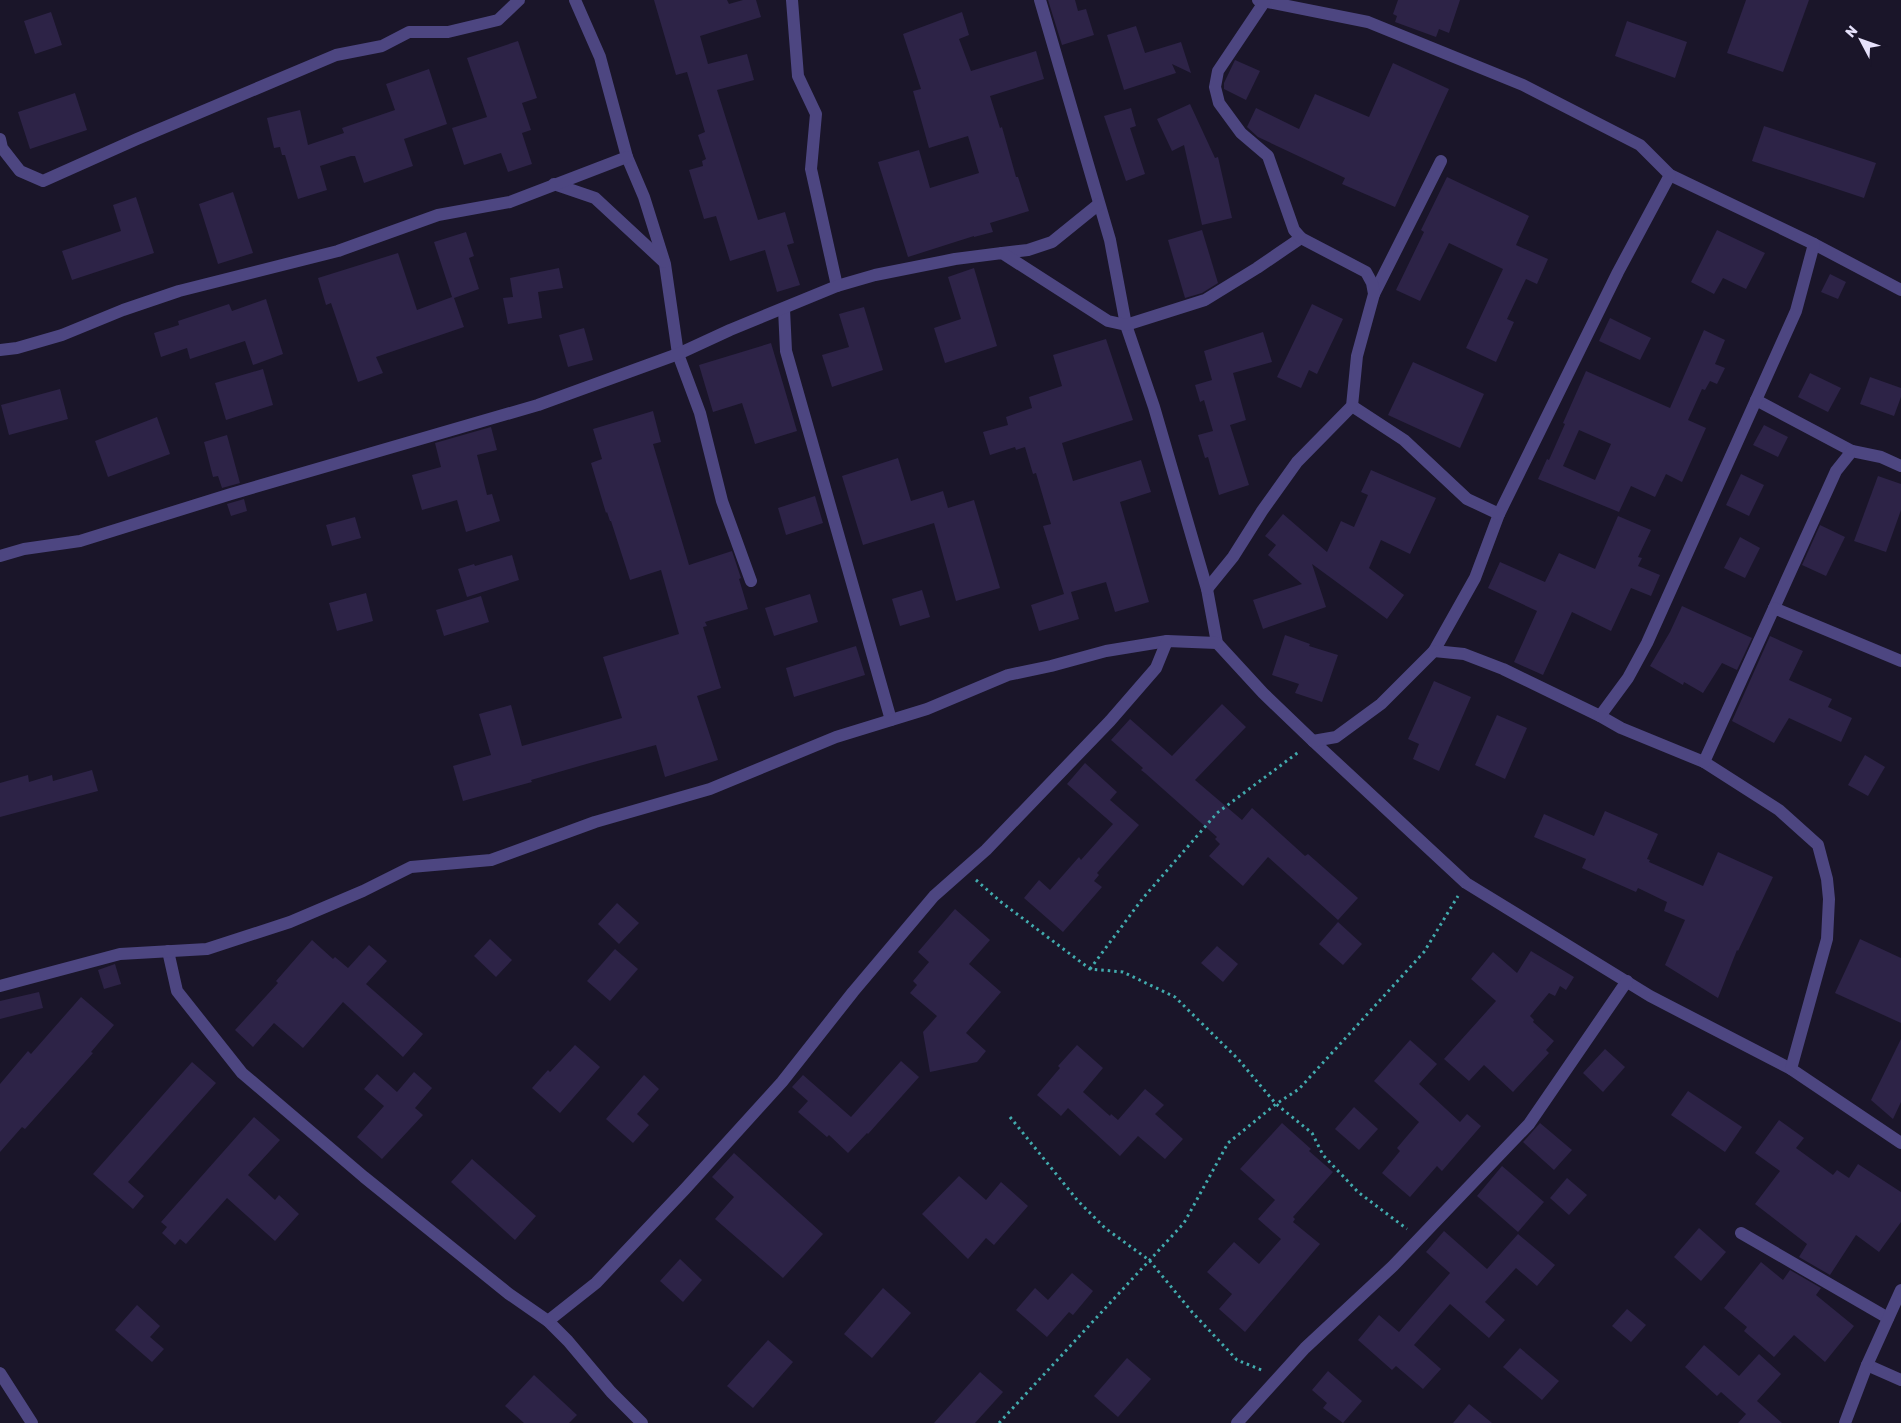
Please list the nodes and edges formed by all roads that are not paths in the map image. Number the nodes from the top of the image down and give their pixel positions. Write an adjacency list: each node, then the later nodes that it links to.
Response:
1 (519, 0): 7 (street)
2 (575, 0): 8 (street)
3 (792, 0): 17 (street)
4 (1040, 0): 12 (street)
5 (1258, 0): 6 (street)
6 (1265, 1): 10 (street); 13 (street)
7 (0, 139)
8 (627, 157): 11 (street); 16 (street)
9 (1440, 161): 19 (street)
10 (1670, 175): 14 (street); 28 (street)
11 (554, 184): 16 (street); 22 (street)
12 (1099, 204): 15 (street); 21 (street)
13 (1301, 238): 19 (street); 21 (street)
14 (1814, 244): 18 (street); 24 (street)
15 (1002, 253): 17 (street); 21 (street)
16 (665, 264): 23 (street)
17 (837, 286): 20 (street)
18 (1901, 290)
19 (1374, 294): 25 (street)
20 (784, 309): 23 (street); 38 (street)
21 (1126, 325): 31 (street)
22 (0, 350)
23 (678, 354): 29 (street); 30 (street)
24 (1756, 400): 26 (street); 37 (street)
25 (1352, 406): 28 (street); 31 (street)
26 (1852, 451): 27 (street); 32 (street)
27 (1901, 466)
28 (1499, 514): 35 (street)
29 (0, 556)
30 (751, 582)
31 (1207, 588): 34 (street)
32 (1774, 608): 36 (street); 40 (street)
33 (1167, 641): 34 (street); 38 (street); 49 (street)
34 (1217, 643): 39 (street)
35 (1434, 651): 37 (street); 39 (street)
36 (1901, 660)
37 (1600, 716): 40 (street)
38 (891, 720): 41 (street)
39 (1313, 741): 42 (street)
40 (1704, 762): 44 (street)
41 (168, 950): 43 (street); 49 (street)
42 (1627, 981): 44 (street); 55 (street)
43 (0, 986)
44 (1791, 1069): 45 (street)
45 (1901, 1143)
46 (1741, 1233): 48 (street)
47 (1901, 1290): 48 (street)
48 (1888, 1318): 50 (street)
49 (548, 1321): 54 (street)
50 (1867, 1365): 52 (street); 56 (street)
51 (0, 1373): 53 (street)
52 (1901, 1380)
53 (32, 1423)
54 (642, 1423)
55 (1237, 1423)
56 (1845, 1423)

